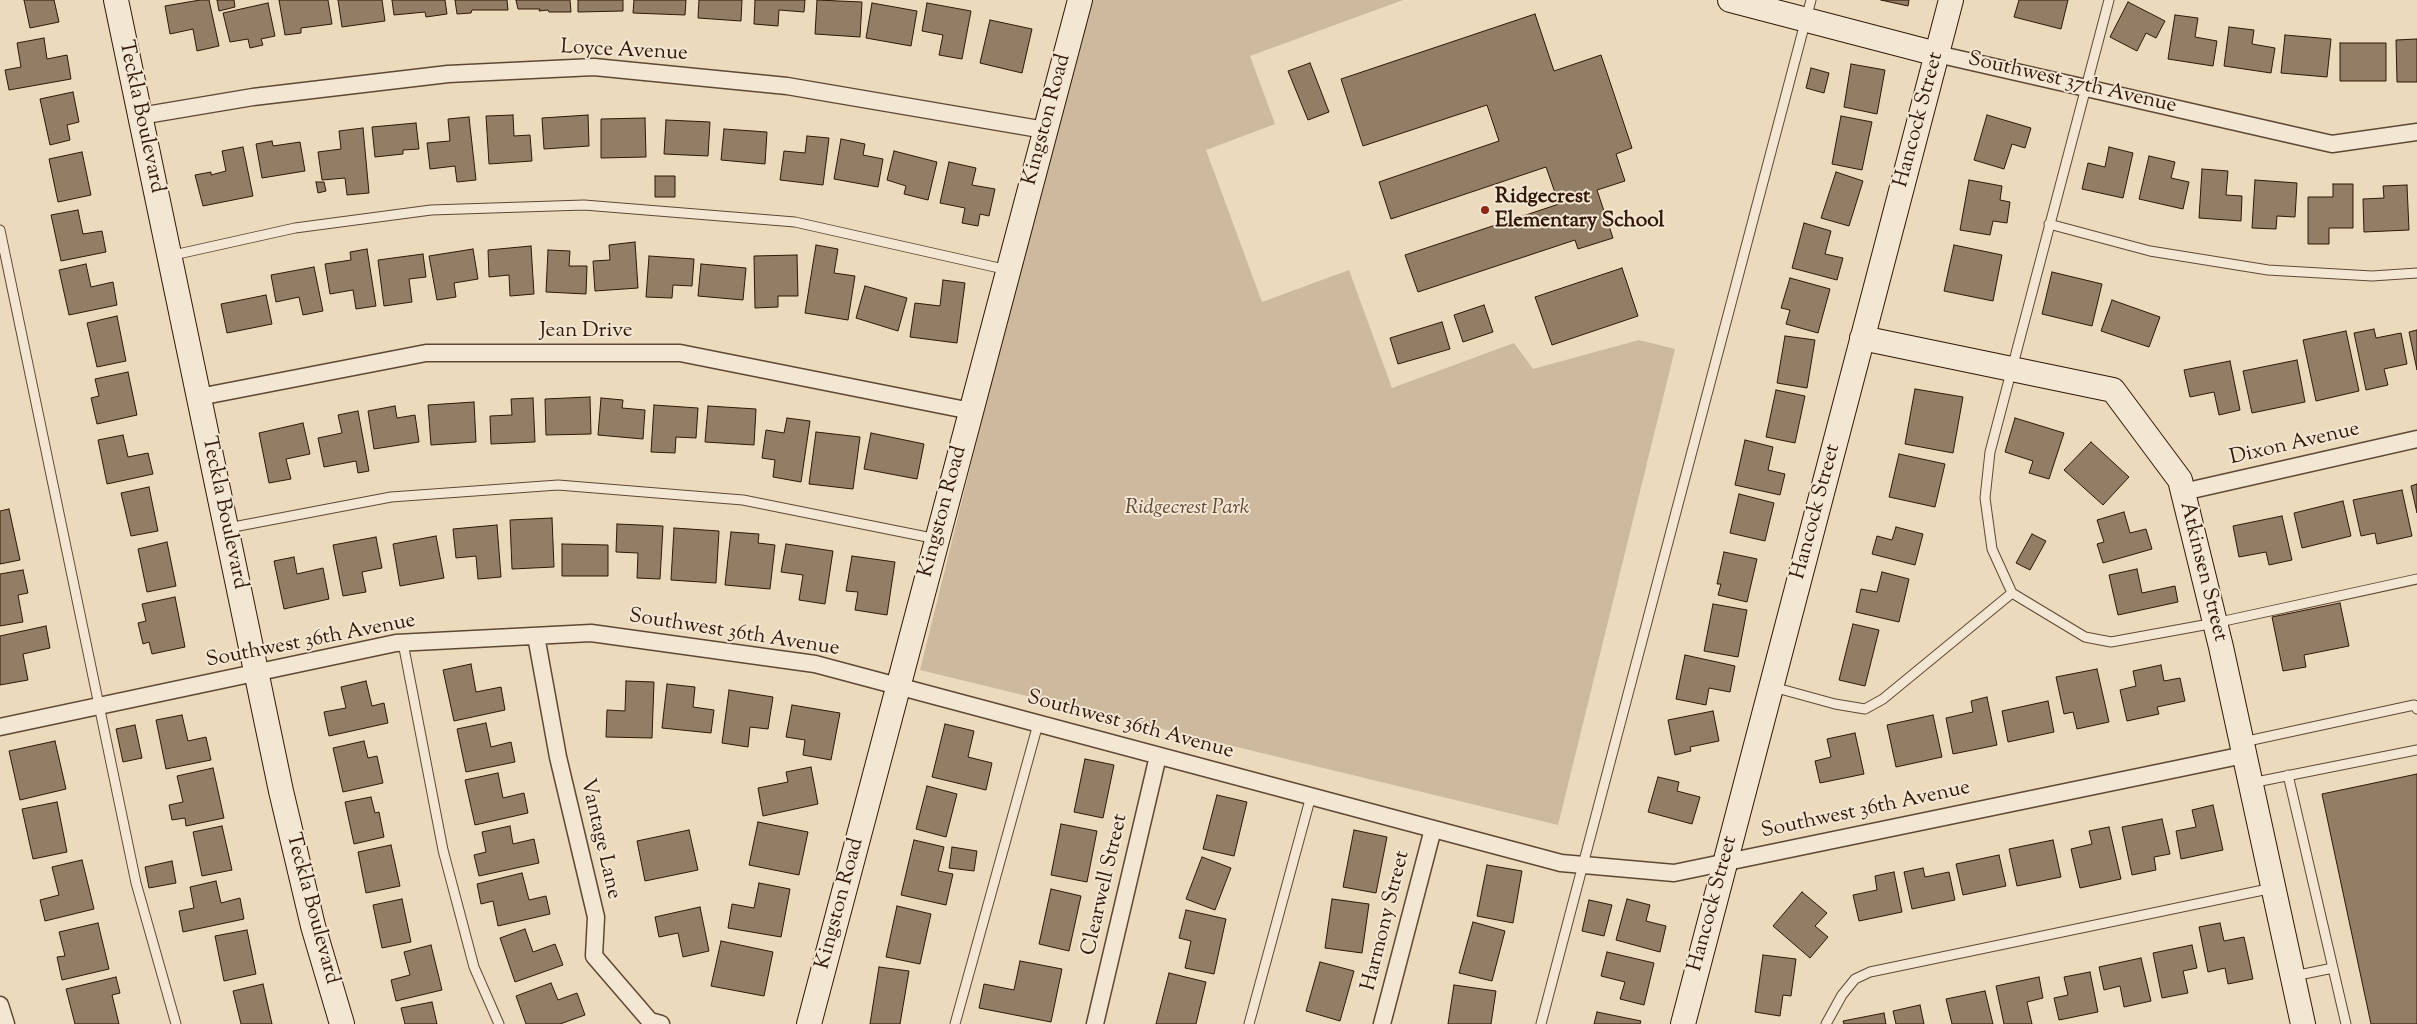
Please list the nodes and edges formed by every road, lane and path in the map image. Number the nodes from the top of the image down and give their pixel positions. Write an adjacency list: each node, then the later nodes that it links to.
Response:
1 (116, 0): 9 (street, Teckla Boulevard)
2 (1079, 0): 10 (street, Kingston Road)
3 (1730, 0): 6 (street, Southwest 37th Avenue)
4 (1951, 0): 7 (street, Hancock Street)
5 (2108, 0): 8 (lane)
6 (1808, 10): 7 (street, Southwest 37th Avenue); 45 (lane)
7 (1937, 54): 8 (street, Southwest 37th Avenue); 17 (street, Hancock Street)
8 (2085, 88): 11 (street, Southwest 37th Avenue); 12 (lane)
9 (140, 116): 10 (street, Loyce Avenue); 14 (street, Teckla Boulevard)
10 (1045, 130): 15 (street, Kingston Road)
11 (2417, 132)
12 (2049, 224): 16 (lane); 18 (lane)
13 (0, 230): 33 (lane)
14 (169, 256): 15 (lane); 19 (street, Teckla Boulevard)
15 (1009, 270): 20 (street, Kingston Road)
16 (2417, 273)
17 (1862, 338): 18 (street, Atkinsen Street); 31 (street, Hancock Street)
18 (2010, 369): 22 (street, Atkinsen Street); 26 (lane)
19 (198, 397): 20 (street, Jean Drive); 23 (street, Teckla Boulevard)
20 (971, 411): 24 (street, Kingston Road)
21 (2417, 439): 22 (street, Dixon Avenue)
22 (2183, 492): 27 (street, Atkinsen Street)
23 (226, 528): 24 (lane); 30 (street, Teckla Boulevard)
24 (937, 539): 32 (street, Kingston Road)
25 (2417, 579): 27 (lane)
26 (2012, 593): 27 (lane); 31 (lane)
27 (2215, 623): 37 (street, Atkinsen Street)
28 (536, 636): 29 (street, Southwest 36th Avenue); 32 (street, Southwest 36th Avenue); 54 (street, Vantage Lane)
29 (403, 643): 30 (street, Southwest 36th Avenue); 53 (lane)
30 (256, 673): 33 (street, Southwest 36th Avenue); 52 (street, Teckla Boulevard)
31 (1771, 686): 44 (street, Hancock Street)
32 (898, 687): 35 (street, Southwest 36th Avenue); 55 (street, Kingston Road)
33 (100, 706): 36 (street, Southwest 36th Avenue); 51 (lane)
34 (2417, 709): 37 (lane)
35 (1038, 724): 39 (street, Southwest 36th Avenue); 56 (lane)
36 (0, 727)
37 (2243, 748): 41 (street, Atkinsen Street); 44 (street, Southwest 36th Avenue)
38 (2417, 750): 40 (lane)
39 (1158, 756): 42 (street, Southwest 36th Avenue); 57 (street, Clearwell Street)
40 (2288, 775): 41 (lane); 47 (lane)
41 (2250, 784): 46 (street, Atkinsen Street)
42 (1311, 796): 43 (street, Southwest 36th Avenue); 58 (lane)
43 (1433, 829): 45 (street, Southwest 36th Avenue); 59 (street, Harmony Street)
44 (1725, 862): 45 (street, Southwest 36th Avenue); 61 (street, Hancock Street)
45 (1583, 865): 60 (lane)
46 (2273, 888): 48 (street, Atkinsen Street); 62 (lane)
47 (2333, 968): 48 (lane); 64 (lane)
48 (2292, 976): 63 (street, Atkinsen Street)
49 (0, 1005): 50 (street)
50 (6, 1024)
51 (176, 1024)
52 (342, 1024)
53 (499, 1024)
54 (662, 1024)
55 (809, 1024)
56 (955, 1024)
57 (1095, 1024)
58 (1249, 1024)
59 (1382, 1024)
60 (1541, 1024)
61 (1683, 1024)
62 (1826, 1024)
63 (2303, 1024)
64 (2346, 1024)

